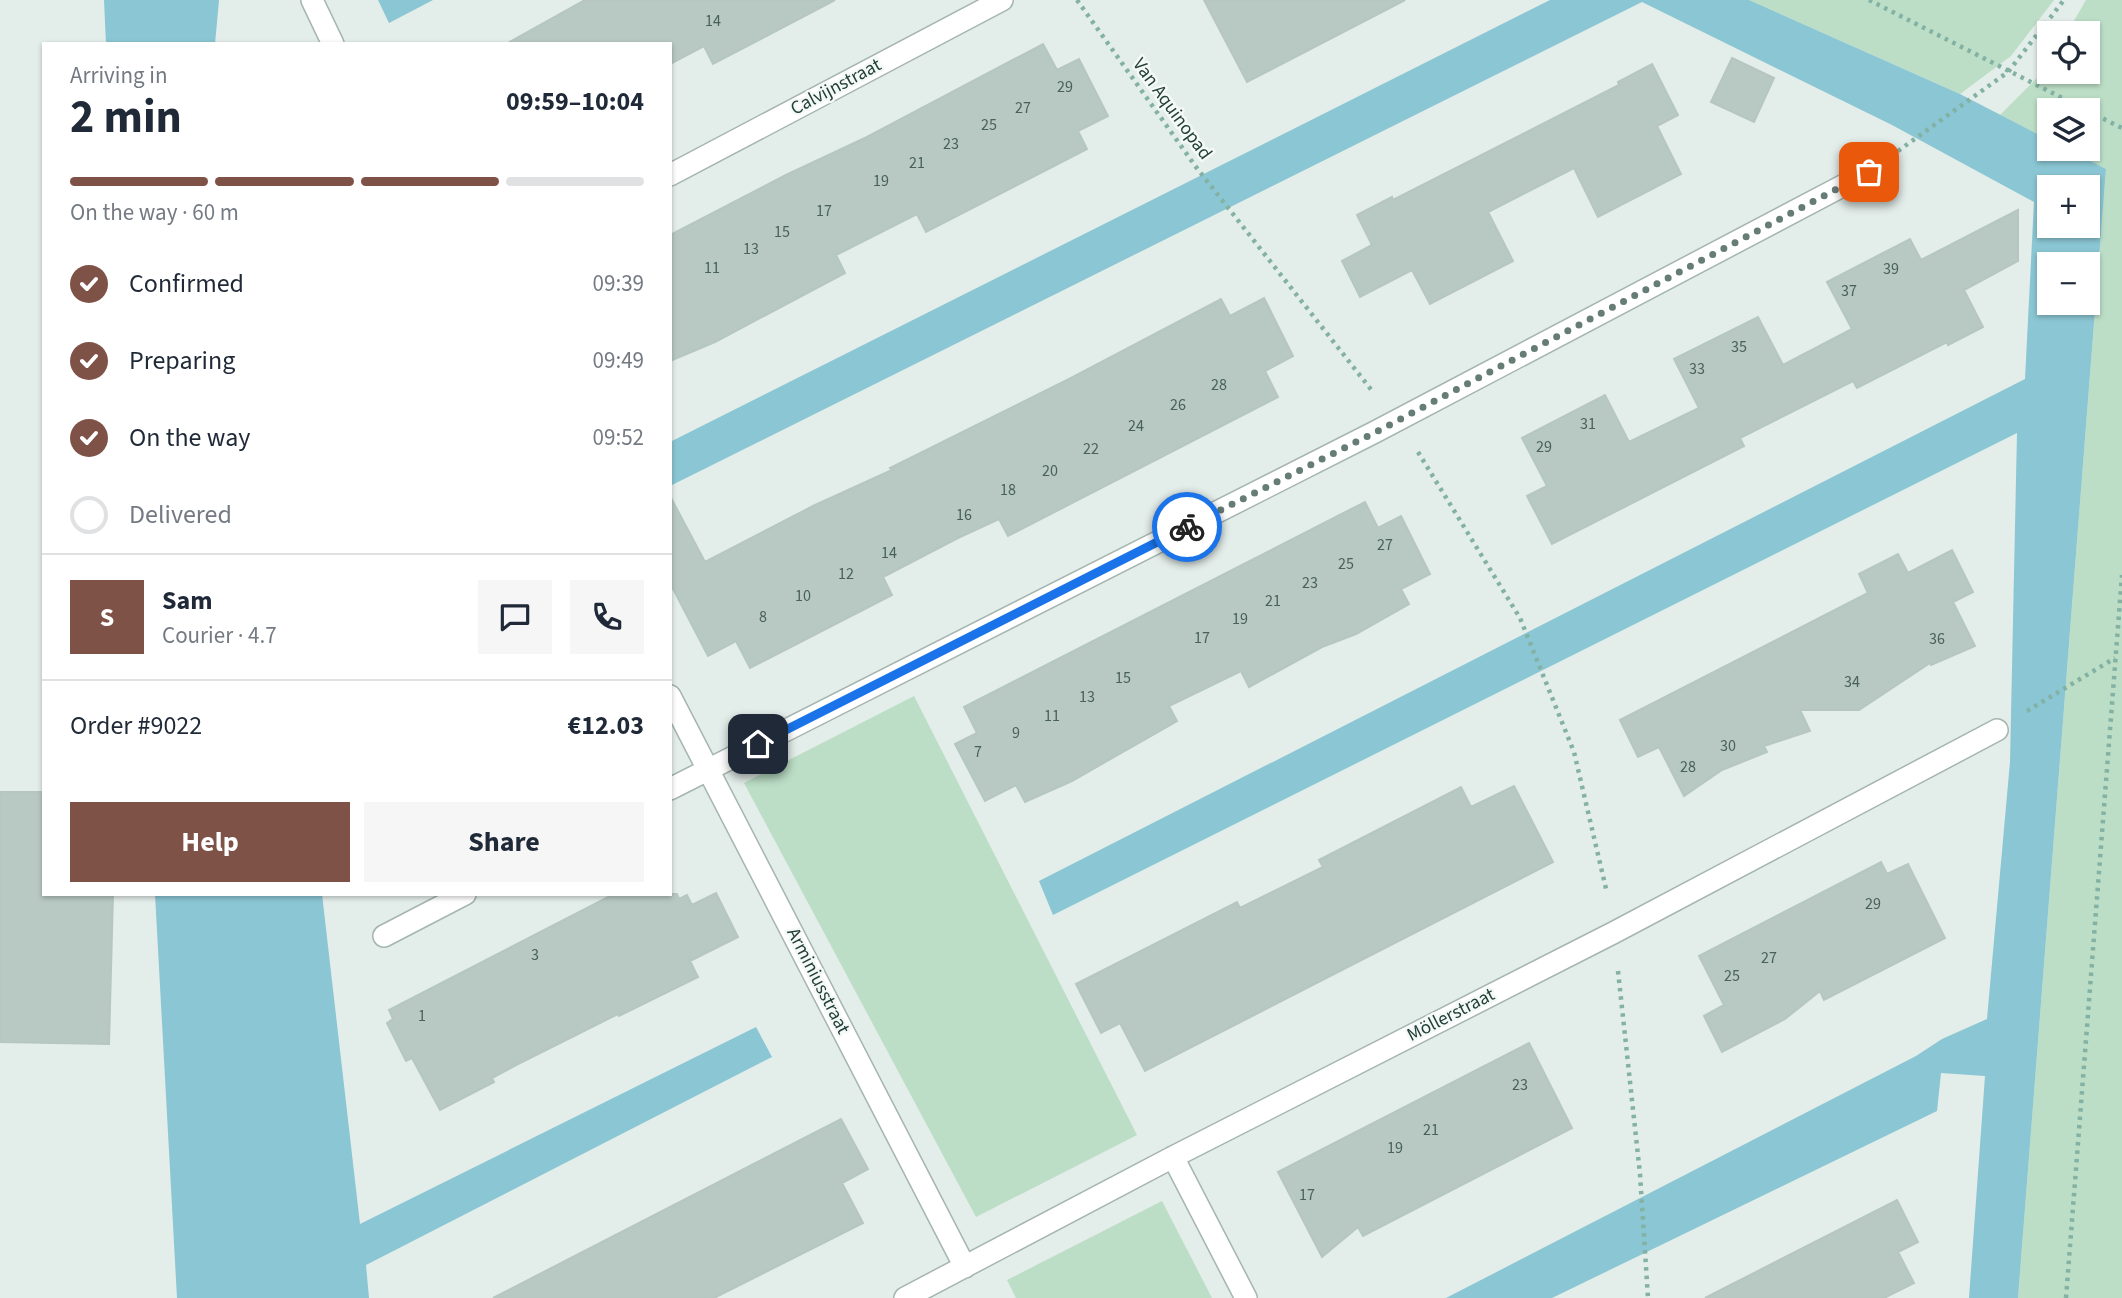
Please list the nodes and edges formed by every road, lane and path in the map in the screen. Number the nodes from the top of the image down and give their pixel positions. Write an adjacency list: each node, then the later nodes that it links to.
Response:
1 (312, 0): 6 (street)
2 (1002, 0): 12 (street, Calvijnstraat)
3 (1077, 0): 13 (path, Van Aquinopad)
4 (1869, 0): 7 (path)
5 (2063, 0): 7 (path)
6 (332, 42)
7 (2008, 72): 8 (path); 11 (path)
8 (2061, 98)
9 (2100, 117): 10 (path)
10 (2122, 128)
11 (1869, 172): 20 (street)
12 (672, 174)
13 (1247, 233)
14 (2122, 575): 16 (path)
15 (1520, 618): 17 (path)
16 (2115, 658): 19 (path); 30 (path)
17 (1550, 693)
18 (672, 699): 20 (street, Arminiusstraat)
19 (1997, 730): 24 (street, Möllerstraat)
20 (709, 769): 21 (street); 26 (street, Arminiusstraat)
21 (672, 788)
22 (460, 896): 23 (street)
23 (383, 936)
24 (1173, 1157): 26 (street, Möllerstraat); 28 (street)
25 (1640, 1174): 29 (path)
26 (965, 1267): 27 (street, Möllerstraat)
27 (905, 1298)
28 (1246, 1298)
29 (1648, 1298)
30 (2066, 1298)

